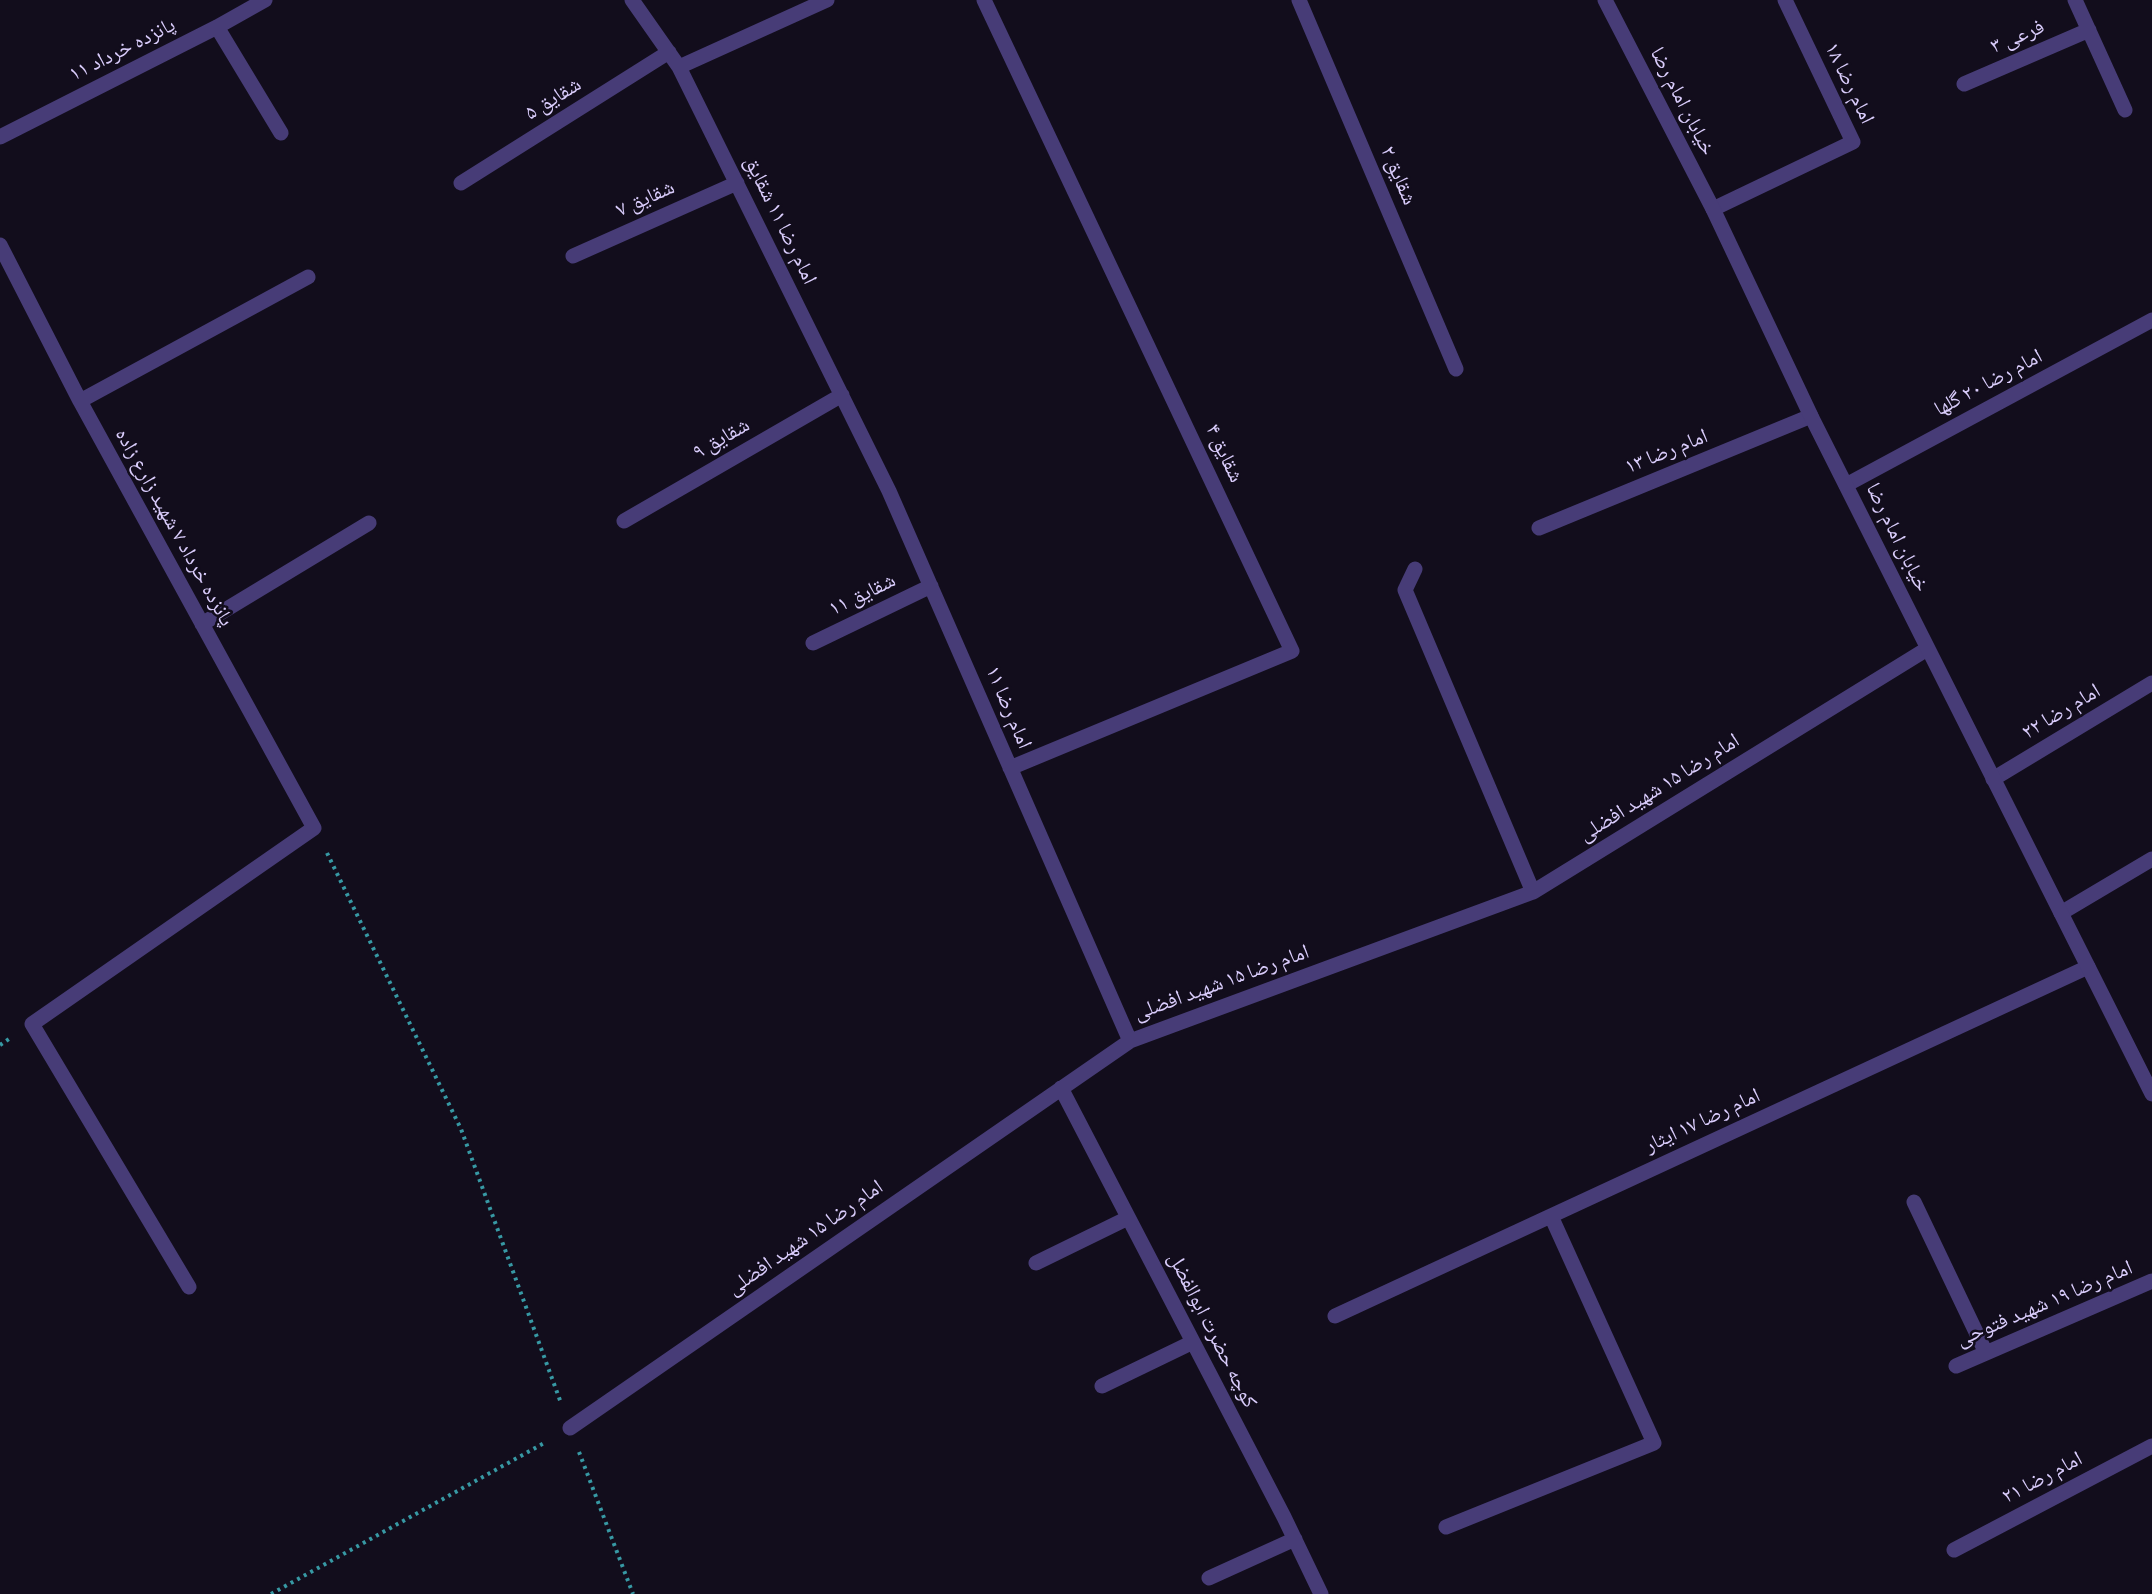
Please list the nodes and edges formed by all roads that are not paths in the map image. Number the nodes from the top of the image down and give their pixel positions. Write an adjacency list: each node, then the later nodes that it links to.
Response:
1 (265, 0): 9 (street, پانزده خرداد ۱۱)
2 (632, 0): 11 (street, امام رضا ۱۱ شقایق)
3 (827, 0): 12 (street)
4 (984, 0): 38 (street, شقایق ۴)
5 (1299, 0): 24 (street, شقایق ۲)
6 (1605, 0): 19 (street, خیابان امام رضا)
7 (1785, 0): 19 (street, امام رضا ۱۸)
8 (2075, 0): 10 (street)
9 (217, 27): 15 (street); 16 (street, پانزده خرداد ۱۱)
10 (2089, 30): 13 (street, فرعی ۳); 14 (street)
11 (669, 52): 12 (street, امام رضا ۱۱ شقایق); 17 (street, شقایق ۵)
12 (679, 67): 18 (street, امام رضا ۱۱ شقایق)
13 (1964, 84)
14 (2125, 110)
15 (281, 133)
16 (0, 137)
17 (461, 183)
18 (737, 183): 21 (street, شقایق ۷); 25 (street, امام رضا ۱۱ شقایق)
19 (1713, 209): 27 (street, خیابان امام رضا)
20 (0, 245): 26 (street, پانزده خرداد ۷ شهید زارع زاده)
21 (573, 256)
22 (308, 277): 26 (street)
23 (2152, 320): 28 (street, امام رضا ۲۰ گلها)
24 (1456, 369)
25 (842, 395): 29 (street, شقایق ۹); 33 (street, امام رضا ۱۱)
26 (80, 401): 34 (street, پانزده خرداد ۷ شهید زارع زاده)
27 (1811, 417): 28 (street, خیابان امام رضا); 31 (street, امام رضا ۱۳)
28 (1846, 485): 36 (street, خیابان امام رضا)
29 (624, 522)
30 (369, 523): 34 (street)
31 (1539, 528)
32 (1416, 568): 41 (street)
33 (931, 586): 35 (street, شقایق ۱۱); 38 (street, امام رضا ۱۱)
34 (202, 624): 52 (street, پانزده خرداد ۷ شهید زارع زاده)
35 (813, 643)
36 (1927, 649): 39 (street, خیابان امام رضا); 41 (street, امام رضا ۱۵ شهید افضلی)
37 (2152, 683): 39 (street, امام رضا ۲۲)
38 (1010, 768): 44 (street, امام رضا ۱۱)
39 (1993, 778): 42 (street, خیابان امام رضا)
40 (2152, 859): 42 (street)
41 (1533, 892): 44 (street, امام رضا ۱۵ شهید افضلی)
42 (2061, 914): 43 (street, خیابان امام رضا)
43 (2088, 967): 46 (street, خیابان امام رضا); 48 (street, امام رضا ۱۷ ایثار)
44 (1130, 1041): 45 (street, امام رضا ۱۵ شهید افضلی)
45 (1061, 1088): 49 (street, کوچه حضرت ابوالفضل); 58 (street, امام رضا ۱۵ شهید افضلی)
46 (2152, 1094)
47 (1914, 1202): 55 (street)
48 (1551, 1216): 53 (street, امام رضا ۱۷ ایثار); 60 (street)
49 (1128, 1218): 50 (street); 54 (street, کوچه حضرت ابوالفضل)
50 (1036, 1263)
51 (2152, 1281): 55 (street, امام رضا ۱۹ شهید فتوحی)
52 (189, 1287)
53 (1335, 1316)
54 (1193, 1342): 57 (street); 61 (street, کوچه حضرت ابوالفضل)
55 (1986, 1353): 56 (street, امام رضا ۱۹ شهید فتوحی)
56 (1956, 1366)
57 (1102, 1386)
58 (570, 1428)
59 (2152, 1446): 62 (street, امام رضا ۲۱)
60 (1446, 1527)
61 (1295, 1539): 63 (street); 64 (street, کوچه حضرت ابوالفضل)
62 (1954, 1550)
63 (1209, 1578)
64 (1321, 1594)

